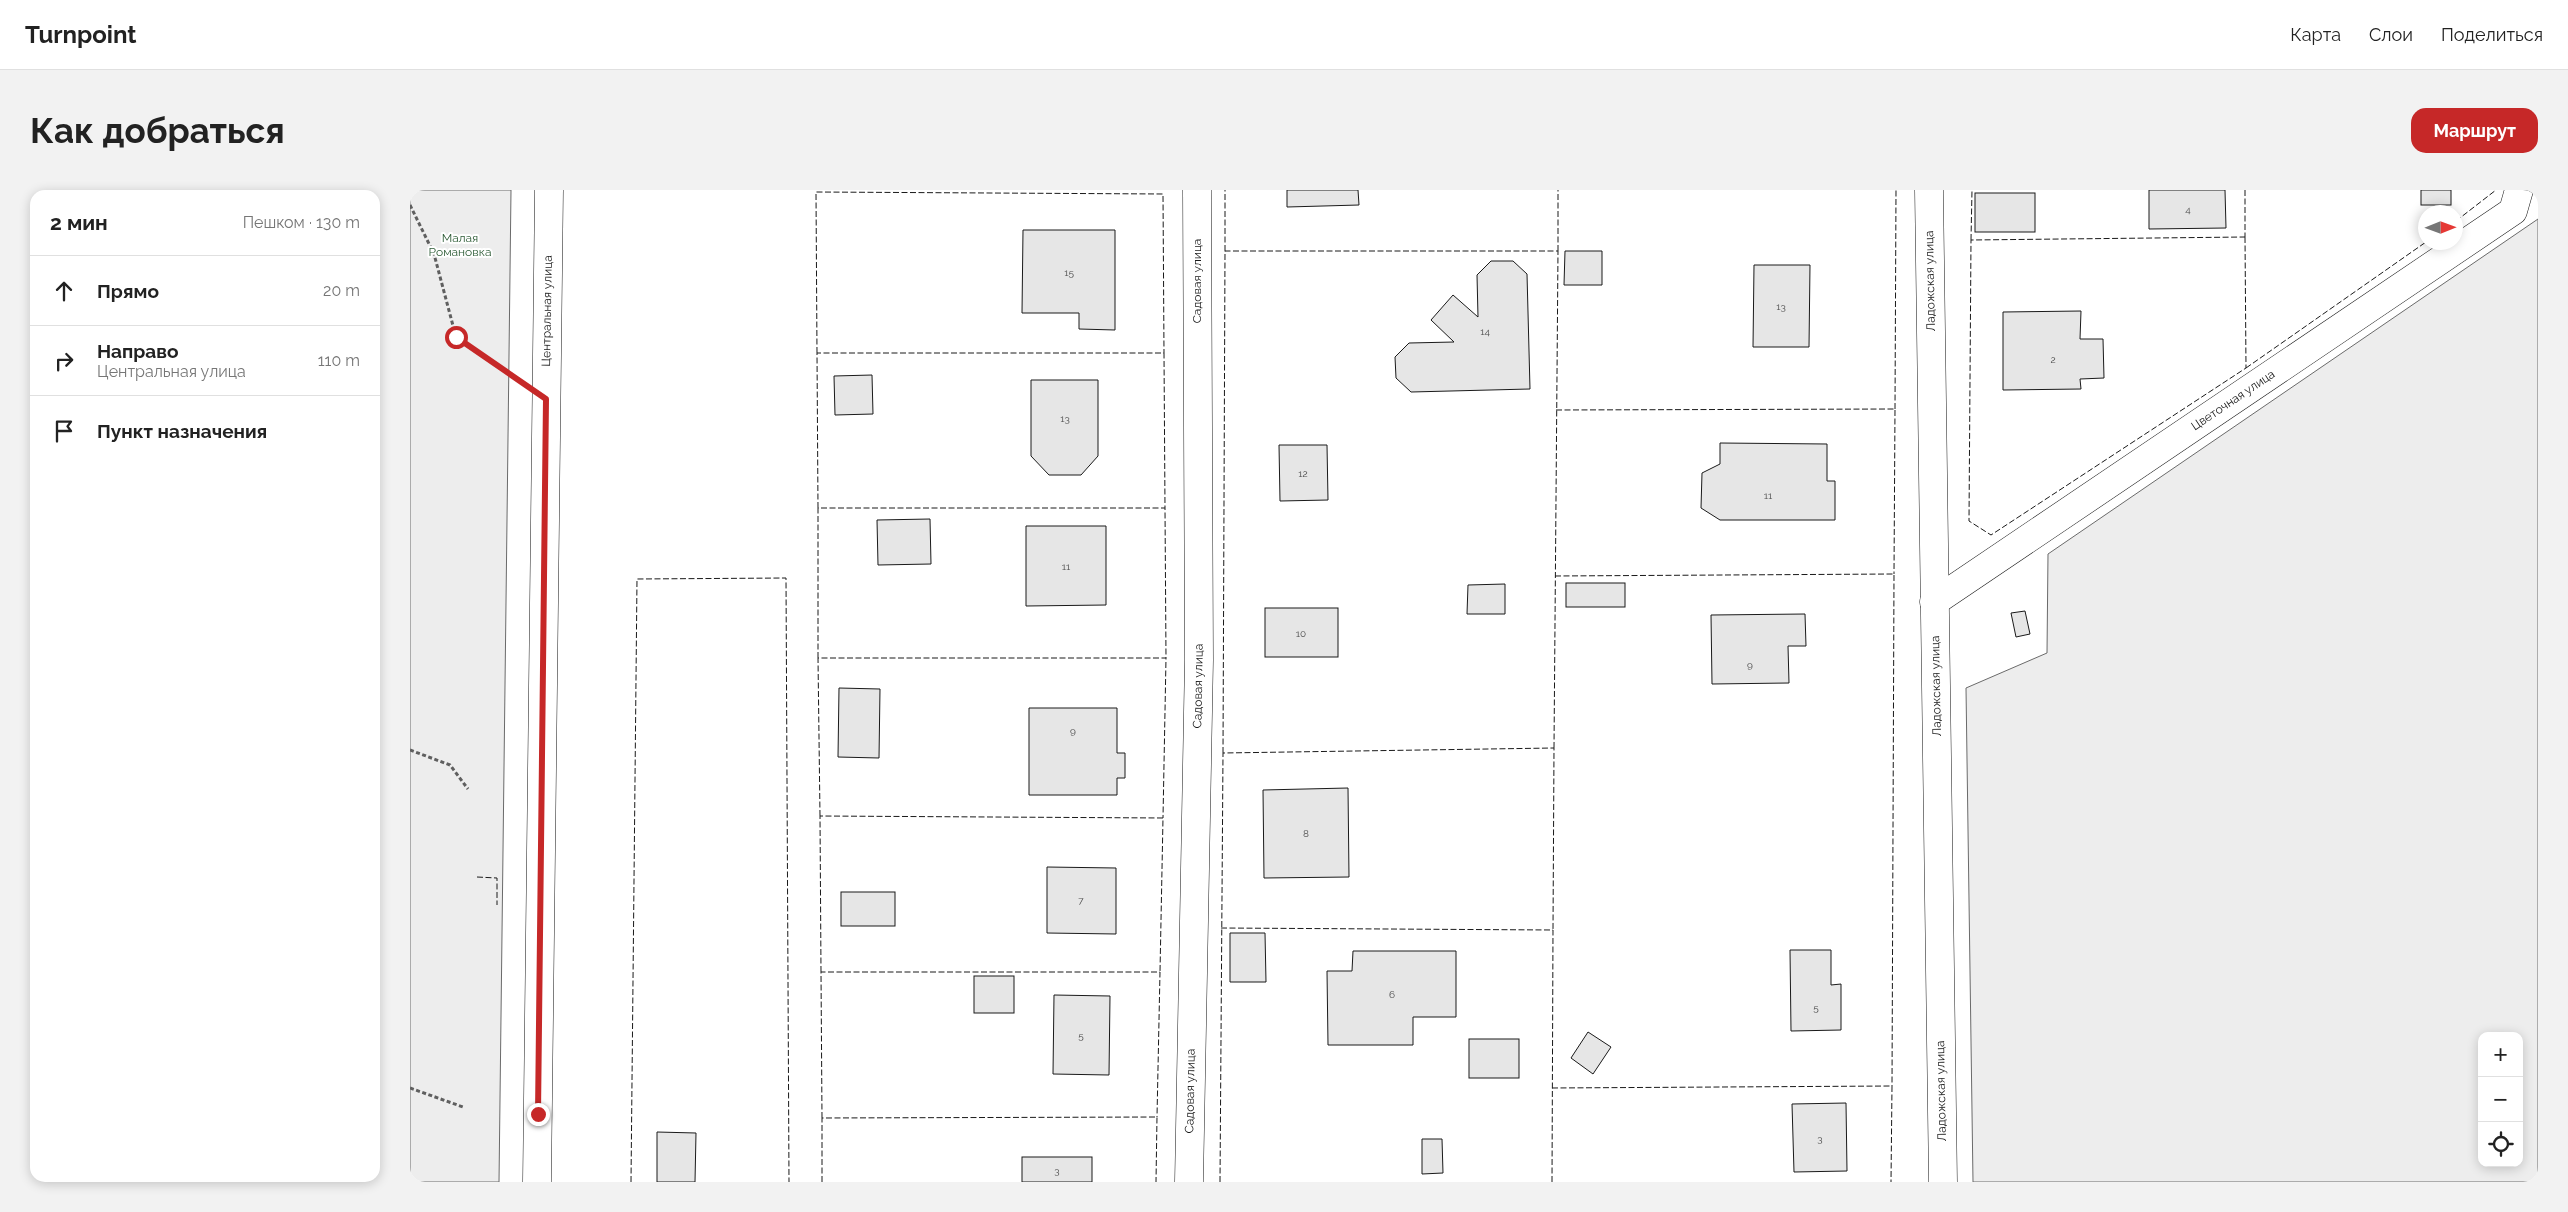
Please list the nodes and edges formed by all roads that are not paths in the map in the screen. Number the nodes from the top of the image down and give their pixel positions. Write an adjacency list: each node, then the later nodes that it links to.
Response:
1 (549, 190): 6 (street, Центральная улица)
2 (1197, 190): 7 (street, Садовая улица)
3 (1929, 190): 5 (street, Ладожская улица)
4 (2519, 190): 5 (street, Цветочная улица)
5 (1934, 602): 8 (street, Ладожская улица)
6 (537, 1182)
7 (1188, 1182)
8 (1943, 1182)

